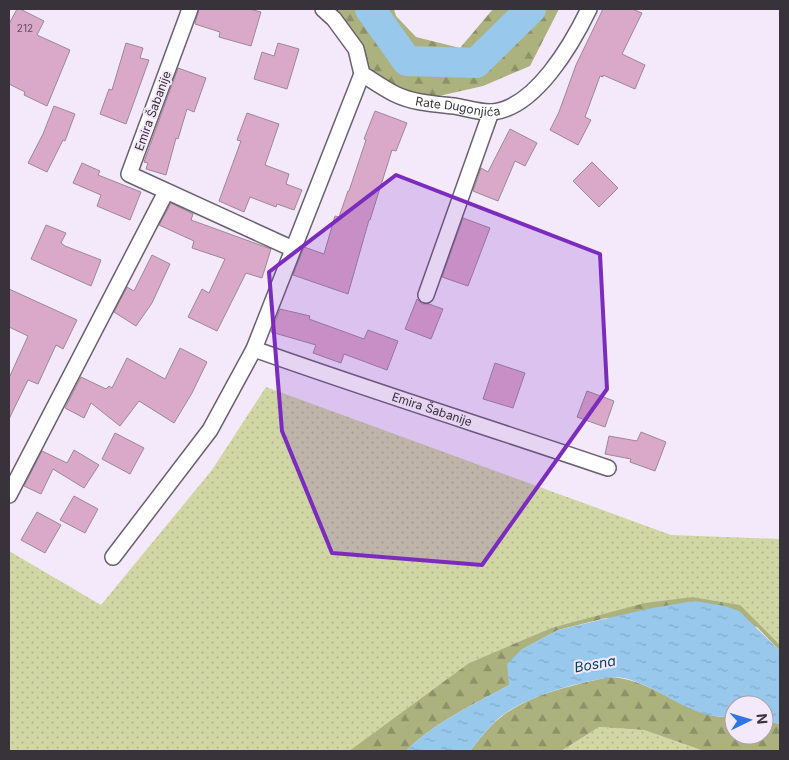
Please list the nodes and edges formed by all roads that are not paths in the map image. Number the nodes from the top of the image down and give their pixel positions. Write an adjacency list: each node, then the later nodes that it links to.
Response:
1 (190, 9): 6 (street, Emira Šabanije)
2 (323, 9): 4 (street)
3 (589, 9): 5 (street, Rate Dugonjića)
4 (362, 74): 5 (street, Rate Dugonjića); 7 (street)
5 (491, 112): 8 (street)
6 (166, 192): 7 (street, Emira Šabanije); 11 (street)
7 (293, 249): 9 (street)
8 (426, 294)
9 (254, 349): 10 (street, Emira Šabanije); 12 (street)
10 (608, 468)
11 (9, 495)
12 (113, 557)

